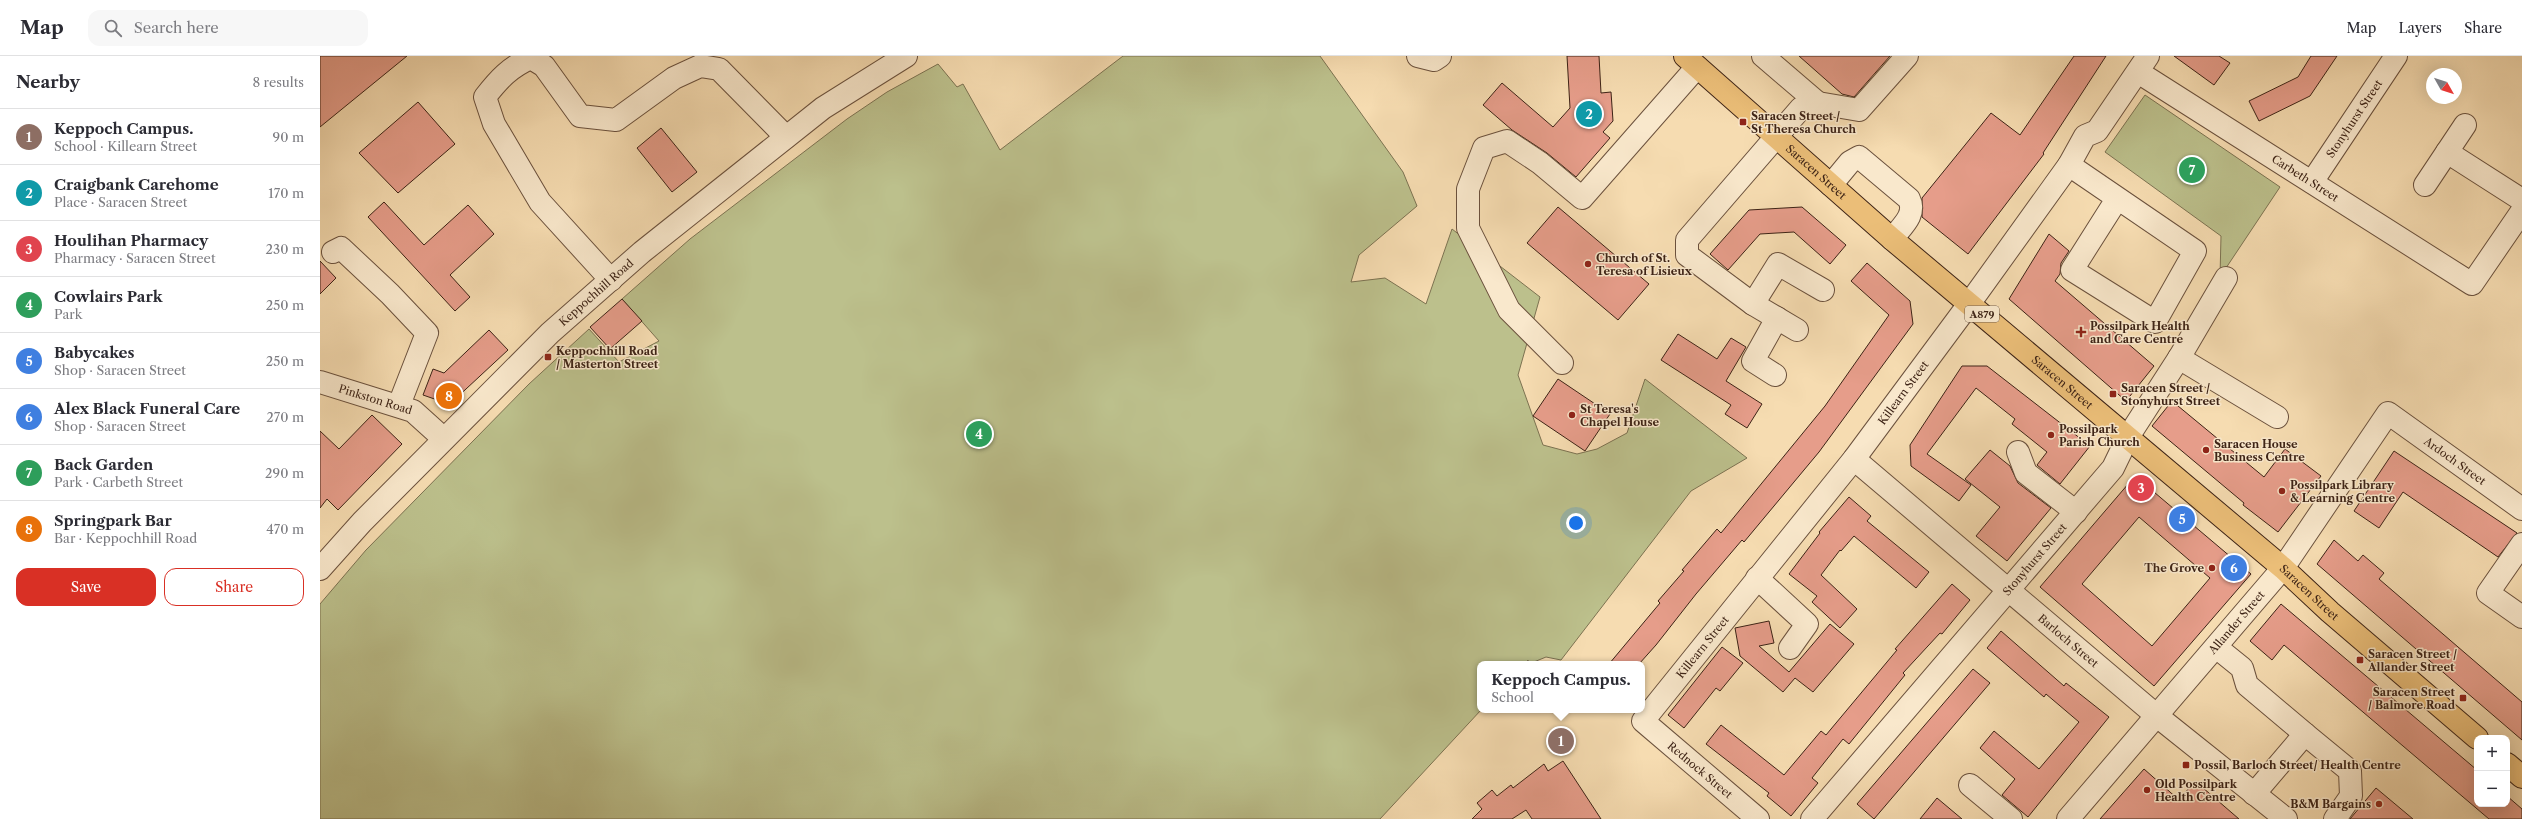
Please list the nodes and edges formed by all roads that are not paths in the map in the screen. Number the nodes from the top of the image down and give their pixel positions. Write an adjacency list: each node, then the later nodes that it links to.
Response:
1 (906, 56): 12 (street, Keppochhill Road)
2 (1418, 56): 3 (street)
3 (1440, 56)
4 (1764, 56): 10 (street)
5 (1907, 56): 10 (street)
6 (2396, 56): 16 (street, Stonyhurst Street)
7 (1691, 61): 13 (main road, Saracen Street / A879); 32 (street)
8 (2143, 64): 15 (street, Killearn Street); 16 (street, Carbeth Street)
9 (723, 66): 12 (street); 25 (street)
10 (1818, 104): 13 (street)
11 (2465, 125): 14 (street)
12 (786, 137): 25 (street, Keppochhill Road)
13 (1777, 137): 17 (main road, Saracen Street / A879); 27 (street)
14 (2447, 152): 18 (street); 20 (street)
15 (2069, 165): 19 (street); 28 (street, Killearn Street)
16 (2312, 182): 21 (street, Carbeth Street)
17 (1831, 184): 22 (main road, Saracen Street / A879); 22 (street)
18 (2425, 185)
19 (2117, 199): 19 (street)
20 (2522, 200)
21 (2522, 211)
22 (1892, 239): 28 (main road, Saracen Street / A879)
23 (333, 252): 35 (street)
24 (2226, 278): 31 (street, Stonyhurst Street)
25 (611, 280): 39 (street, Keppochhill Road)
26 (1823, 290): 27 (street)
27 (1753, 304): 29 (street)
28 (1969, 304): 38 (main road, Saracen Street / A879); 41 (street, Killearn Street)
29 (1777, 318): 30 (street); 33 (street)
30 (1797, 330)
31 (2179, 358): 37 (street); 38 (street, Stonyhurst Street)
32 (1562, 363)
33 (1775, 375)
34 (320, 382): 35 (street, Pinkston Road)
35 (399, 405): 39 (street, Pinkston Road)
36 (2388, 414): 42 (street, Ardoch Street); 45 (street, Allander Street)
37 (2277, 417)
38 (2128, 437): 43 (street, Stonyhurst Street); 45 (main road, Saracen Street / A879)
39 (444, 439): 46 (street, Keppochhill Road)
40 (2018, 452): 43 (street)
41 (1854, 459): 47 (street, Killearn Street); 48 (street, Barloch Street)
42 (2522, 509)
43 (2076, 512): 48 (street, Stonyhurst Street)
44 (2522, 544): 49 (street)
45 (2283, 568): 50 (street, Allander Street); 55 (main road, Saracen Street / A879)
46 (320, 569)
47 (1757, 578): 51 (street); 53 (street, Killearn Street)
48 (2010, 590): 52 (street, Barloch Street); 61 (street, Stonyhurst Street)
49 (2522, 617)
50 (2216, 647): 52 (street, Allander Street); 54 (street)
51 (1790, 648)
52 (2157, 716): 59 (street, Barloch Street); 63 (street, Allander Street)
53 (1643, 721): 60 (street, Rednock Street)
54 (2305, 734): 59 (street); 65 (street)
55 (2474, 735)
56 (2510, 767): 57 (main road)
57 (2522, 777)
58 (1970, 784): 62 (street)
59 (2254, 794): 64 (street, Barloch Street)
60 (1758, 819)
61 (1812, 819)
62 (2011, 819)
63 (2068, 819)
64 (2286, 819)
65 (2335, 819)

